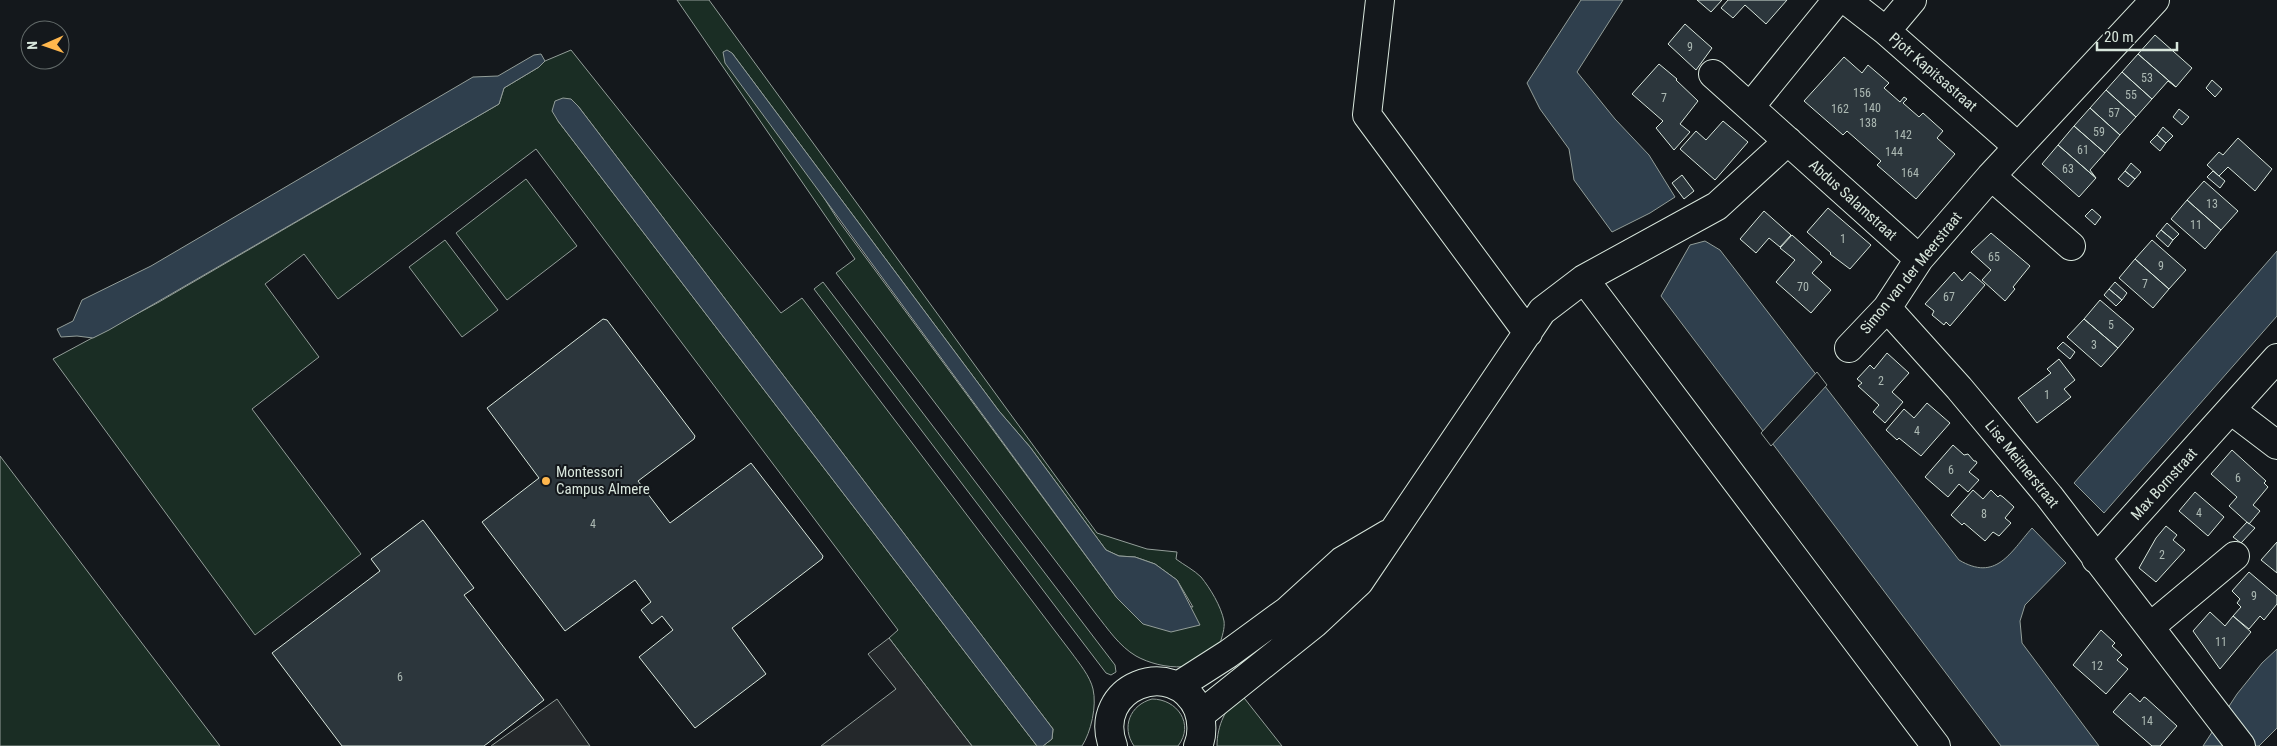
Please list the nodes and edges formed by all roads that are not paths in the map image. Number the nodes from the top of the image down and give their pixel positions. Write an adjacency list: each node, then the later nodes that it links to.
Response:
1 (1380, 0): 16 (street)
2 (1837, 0): 8 (street)
3 (1846, 0): 6 (street, Pjotr Kapitsastraat)
4 (1912, 0): 6 (street)
5 (2155, 0): 10 (street, Simon van der Meerstraat)
6 (1886, 31): 10 (street, Pjotr Kapitsastraat)
7 (1713, 74): 8 (street, Abdus Salamstraat)
8 (1750, 107): 9 (street, Abdus Salamstraat)
9 (1788, 141): 13 (street, Abdus Salamstraat); 14 (street)
10 (2017, 146): 11 (street, Simon van der Meerstraat)
11 (1991, 176): 12 (street); 13 (street, Simon van der Meerstraat)
12 (2071, 246)
13 (1919, 259): 15 (street, Simon van der Meerstraat)
14 (1584, 279): 16 (street); 29 (street)
15 (1887, 308): 17 (street, Simon van der Meerstraat); 22 (street, Lise Meitnerstraat)
16 (1528, 333): 21 (street)
17 (1849, 348)
18 (2277, 358): 19 (street, Max Bornstraat)
19 (2231, 410): 20 (street); 22 (street, Max Bornstraat)
20 (2277, 445)
21 (1394, 531): 25 (street); 26 (street)
22 (2089, 550): 24 (street, Lise Meitnerstraat)
23 (2235, 556): 24 (street)
24 (2150, 627): 30 (street, Lise Meitnerstraat)
25 (1178, 686): 26 (street); 27 (street)
26 (1200, 715): 28 (street)
27 (1109, 744)
28 (1198, 746)
29 (1936, 746)
30 (2241, 746)

